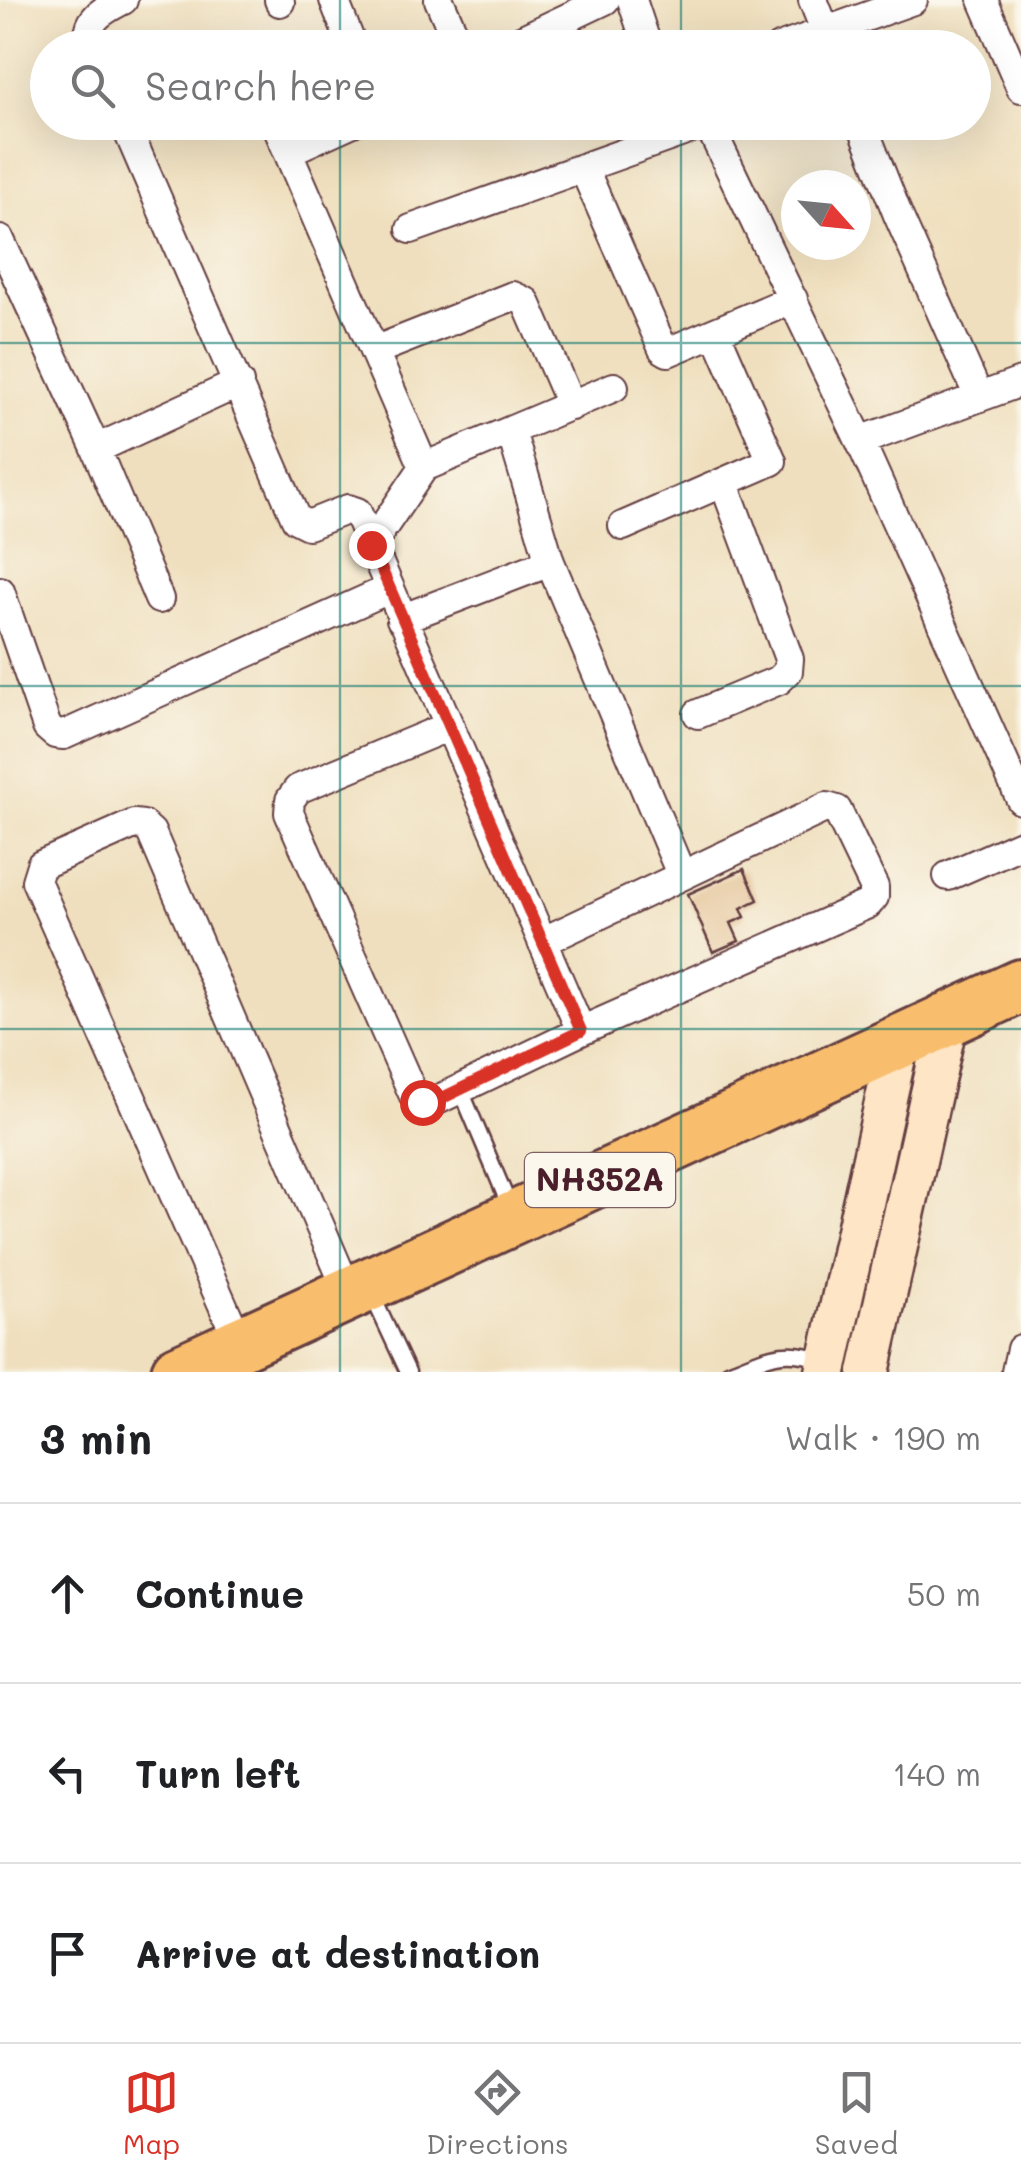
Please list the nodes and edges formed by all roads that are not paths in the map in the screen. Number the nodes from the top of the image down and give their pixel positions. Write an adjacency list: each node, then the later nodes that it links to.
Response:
1 (123, 0): 10 (street)
2 (334, 0): 11 (street)
3 (439, 0): 12 (street)
4 (604, 0): 9 (street)
5 (632, 0): 14 (street)
6 (813, 0): 15 (street)
7 (914, 0): 16 (street)
8 (982, 0): 17 (street)
9 (560, 10): 13 (street)
10 (90, 30)
11 (346, 30)
12 (452, 30)
13 (531, 30)
14 (642, 30)
15 (824, 30)
16 (850, 30)
17 (1021, 88)
18 (132, 140): 32 (street)
19 (283, 140): 24 (street)
20 (313, 140): 24 (street)
21 (661, 140): 25 (street)
22 (716, 140): 28 (street)
23 (869, 140): 34 (street)
24 (288, 151): 30 (street)
25 (584, 169): 26 (street); 29 (street)
26 (410, 229)
27 (0, 240): 38 (street)
28 (792, 300): 29 (street); 37 (street)
29 (716, 333): 40 (street)
30 (374, 351): 35 (street); 39 (street)
31 (1021, 382): 34 (street)
32 (240, 383): 38 (street); 42 (street)
33 (614, 387): 35 (street)
34 (979, 397): 37 (street)
35 (571, 406): 36 (street)
36 (510, 431): 39 (street); 43 (street)
37 (860, 441): 50 (street)
38 (96, 448): 46 (street)
39 (424, 467): 42 (street)
40 (724, 483): 41 (street); 48 (street)
41 (623, 526)
42 (371, 545): 44 (street)
43 (550, 562): 47 (street); 52 (street)
44 (389, 590): 45 (street); 47 (street)
45 (0, 591)
46 (159, 599)
47 (401, 619): 49 (street)
48 (698, 714)
49 (447, 727): 54 (street); 59 (street)
50 (1021, 800)
51 (1021, 844): 53 (street)
52 (682, 874): 54 (street); 57 (street)
53 (948, 876)
54 (542, 942): 57 (street)
55 (1021, 986): 56 (highway, NH352A)
56 (947, 1022): 58 (highway, NH352A); 68 (street)
57 (581, 1031): 59 (street)
58 (898, 1044): 60 (highway, NH352A); 64 (street)
59 (460, 1088): 60 (lane)
60 (515, 1219): 61 (highway, NH352A)
61 (358, 1290): 62 (highway, NH352A); 62 (street); 66 (lane)
62 (240, 1344): 65 (highway, NH352A)
63 (1021, 1349): 69 (street)
64 (836, 1368): 67 (lane)
65 (178, 1372)
66 (408, 1372)
67 (728, 1372)
68 (869, 1372)
69 (1016, 1372)

